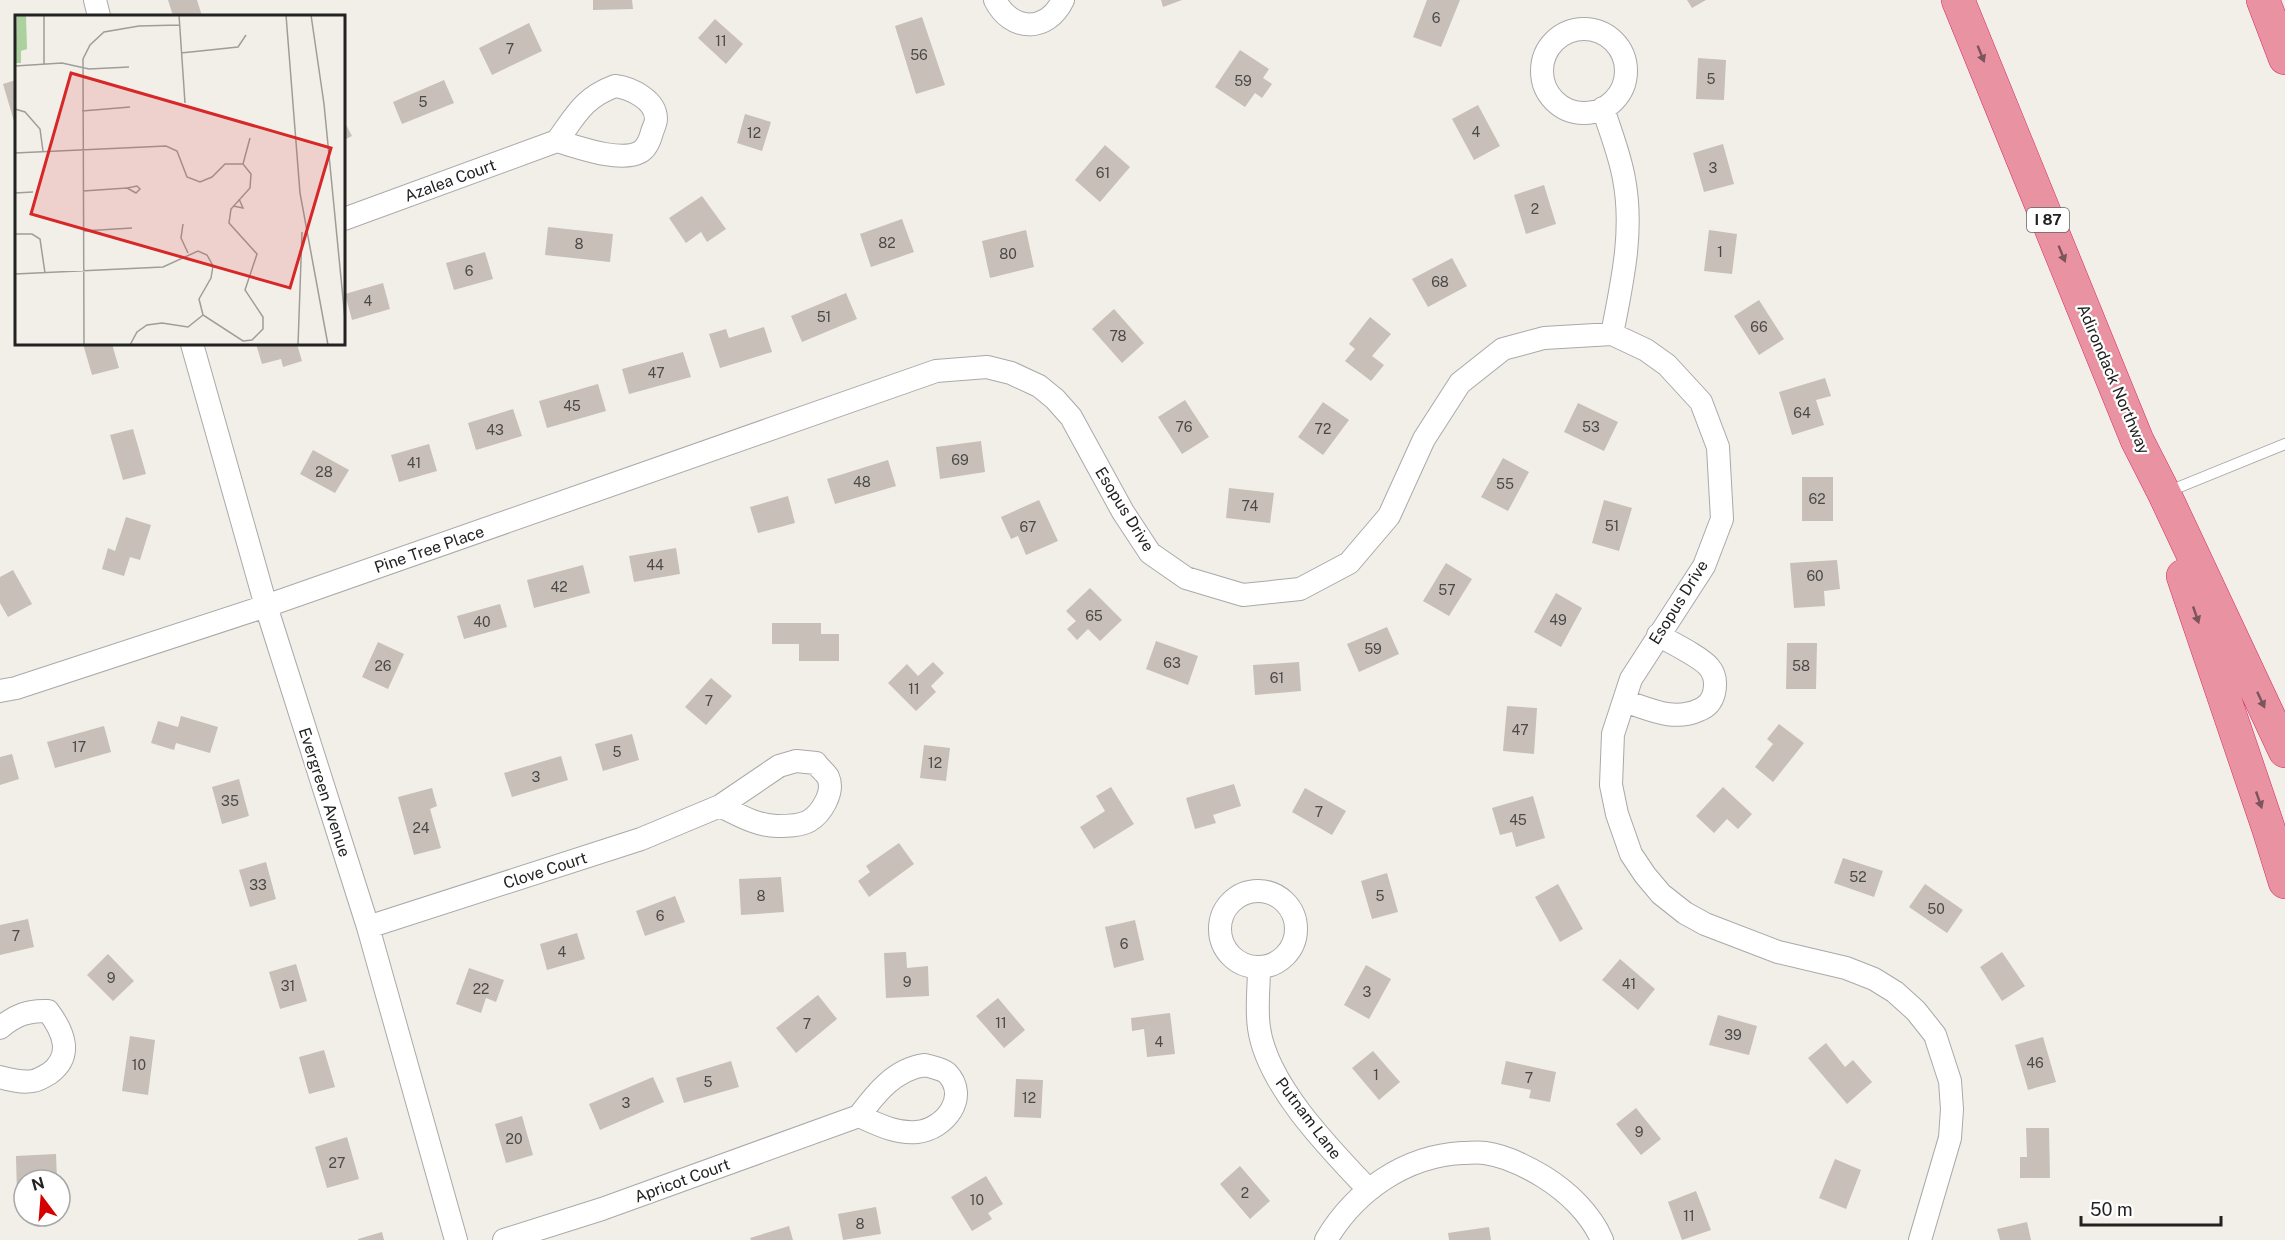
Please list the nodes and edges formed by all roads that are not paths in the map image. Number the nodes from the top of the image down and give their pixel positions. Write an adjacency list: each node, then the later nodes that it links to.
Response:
1 (95, 0): 6 (street)
2 (995, 0): 3 (street)
3 (1063, 0)
4 (1959, 0): 14 (highway, Adirondack Northway / I 87, one-way to 14)
5 (2263, 0): 7 (highway)
6 (99, 15)
7 (2285, 58)
8 (1603, 108): 11 (street)
9 (557, 141): 10 (street, Azalea Court)
10 (345, 219)
11 (1612, 334): 13 (street, Esopus Drive); 18 (street, Esopus Drive)
12 (192, 345): 17 (street, Evergreen Avenue)
13 (855, 400): 17 (street, Pine Tree Place)
14 (2137, 441): 16 (highway, Adirondack Northway / I 87); 23 (highway, one-way to 23)
15 (2285, 444): 16 (lane)
16 (2164, 493): 21 (highway, Adirondack Northway / I 87, one-way to 21)
17 (266, 606): 19 (street, Pine Tree Place); 24 (street, Evergreen Avenue)
18 (1658, 635): 20 (street, Esopus Drive); 20 (street)
19 (0, 691)
20 (1624, 700): 34 (street, Esopus Drive)
21 (2285, 751)
22 (720, 806): 24 (street, Clove Court)
23 (2285, 882)
24 (368, 927): 30 (street, Evergreen Avenue)
25 (1259, 968): 29 (street, Putnam Lane)
26 (0, 1028): 27 (street)
27 (0, 1077)
28 (859, 1116): 31 (street, Apricot Court)
29 (1368, 1189): 32 (street); 33 (street)
30 (456, 1240)
31 (504, 1240)
32 (1326, 1240)
33 (1602, 1240)
34 (1920, 1240)

